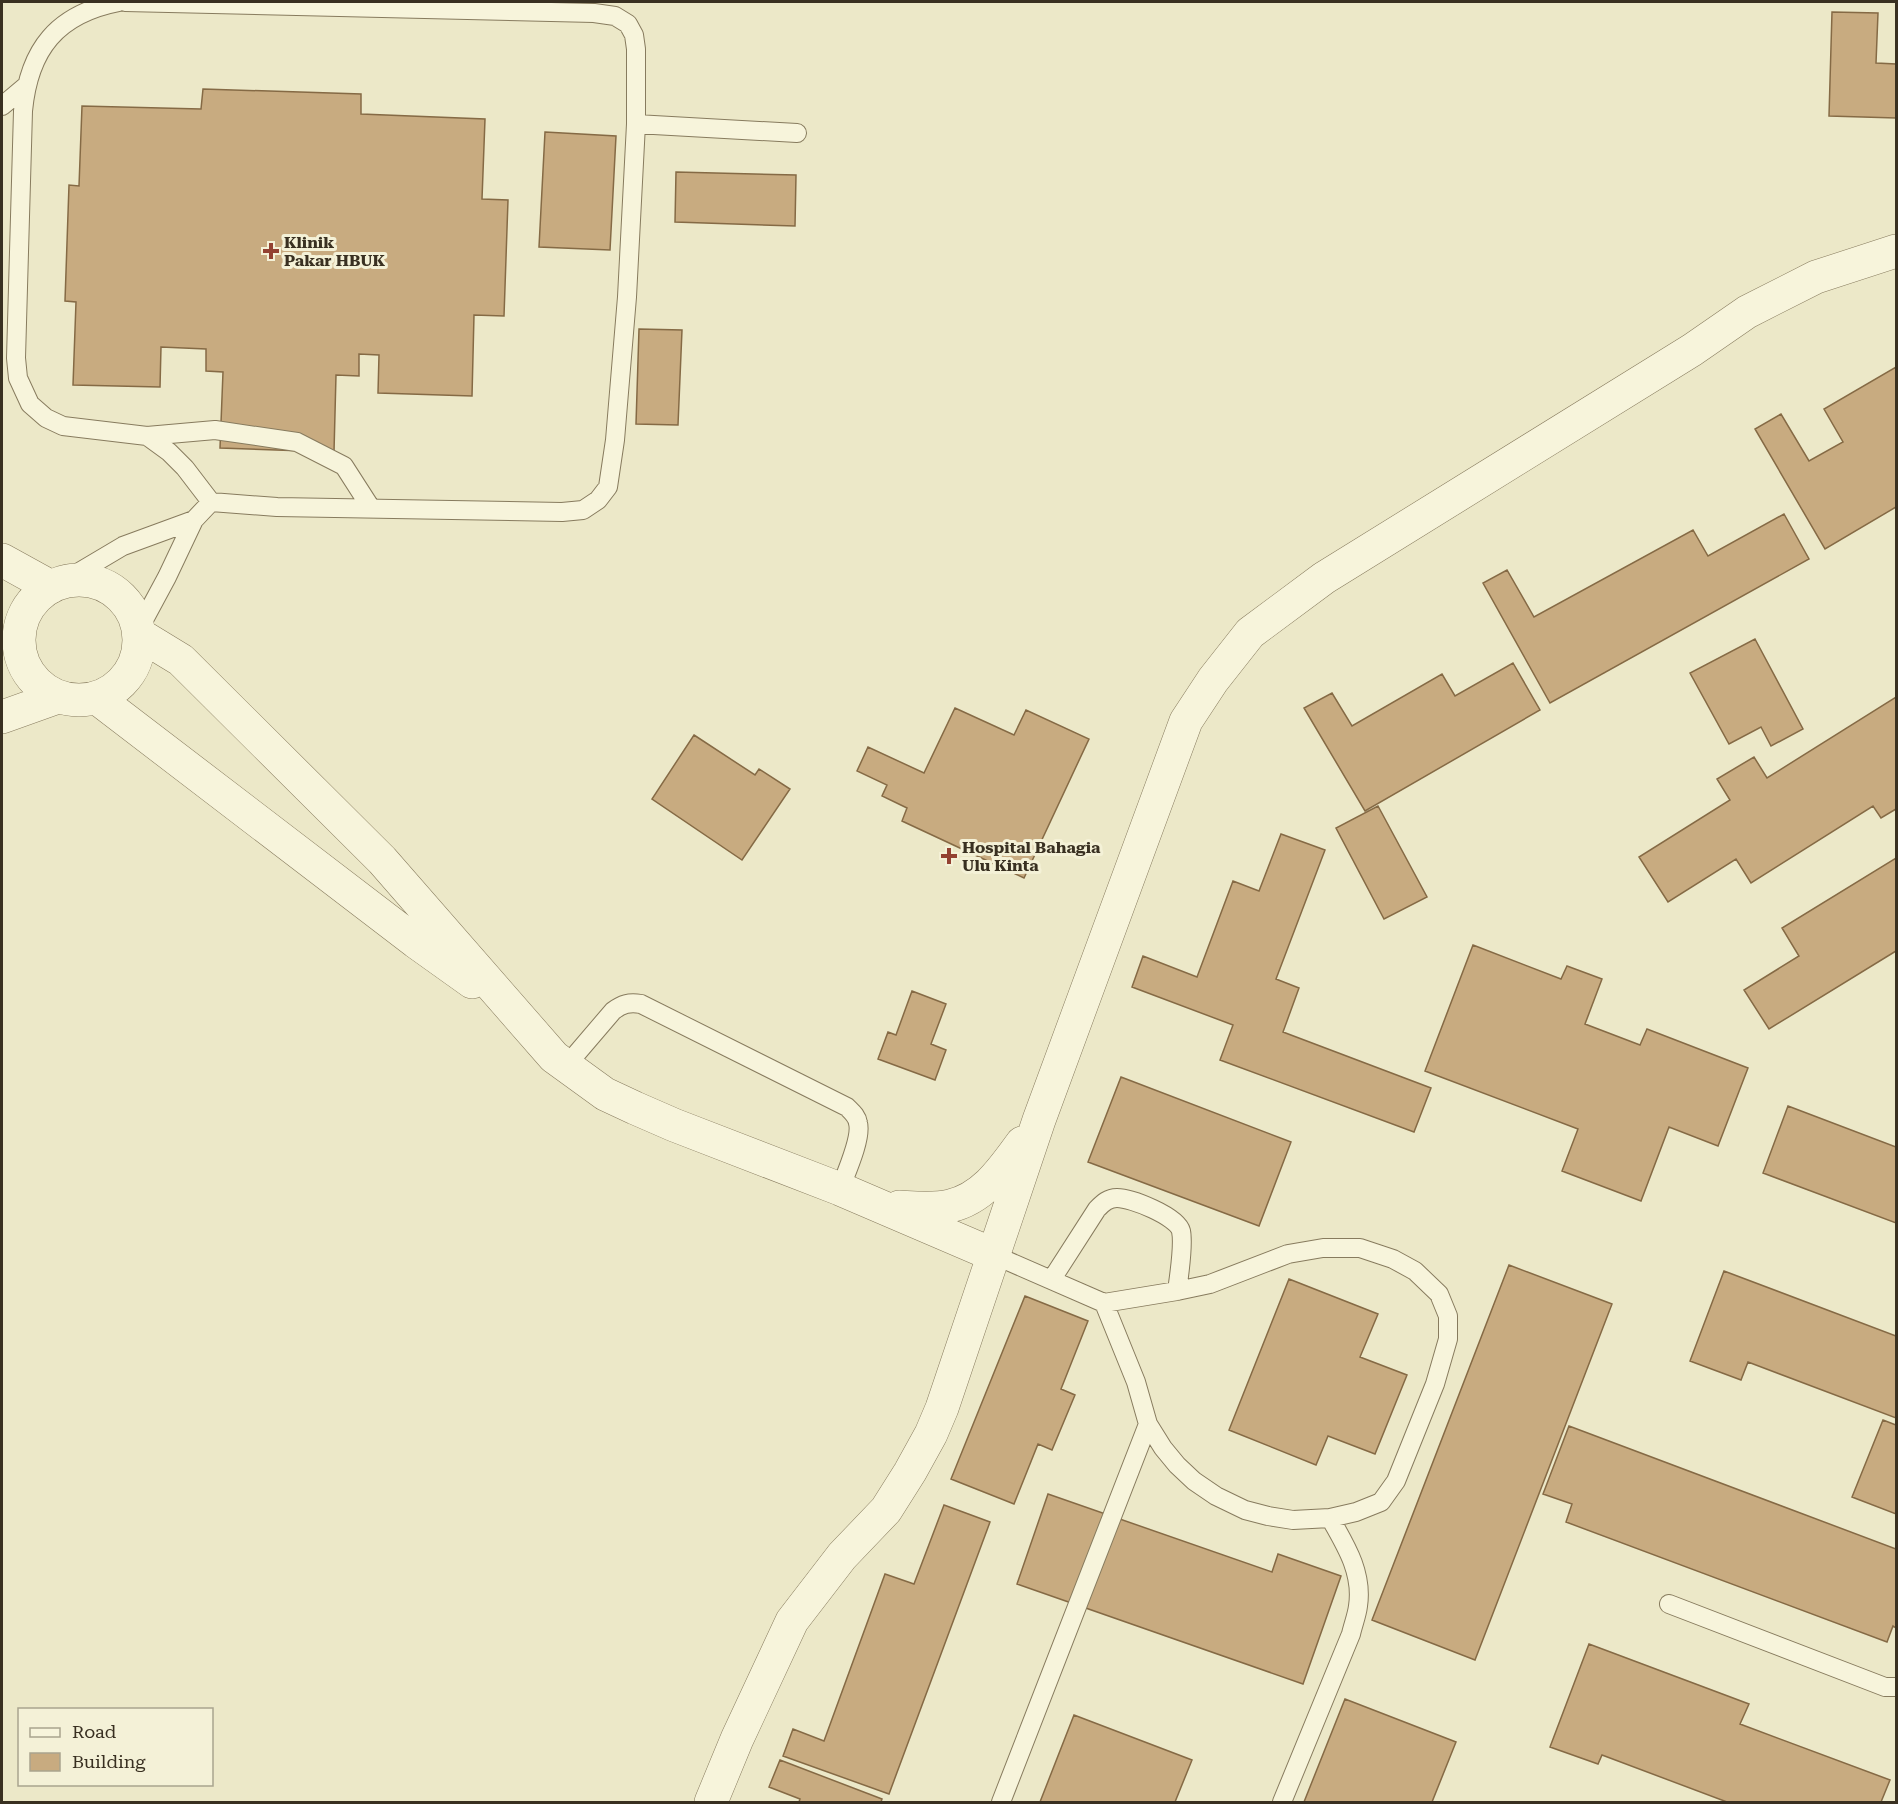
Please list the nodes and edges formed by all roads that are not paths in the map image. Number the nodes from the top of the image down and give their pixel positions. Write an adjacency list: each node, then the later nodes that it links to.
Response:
1 (119, 2): 3 (lane)
2 (125, 2): 5 (lane)
3 (26, 86): 4 (lane); 9 (lane)
4 (2, 106)
5 (636, 124): 6 (lane); 12 (lane)
6 (797, 133)
7 (1896, 252): 23 (street)
8 (2, 346): 9 (lane)
9 (16, 358): 10 (lane)
10 (147, 436): 11 (lane); 12 (lane)
11 (211, 502): 12 (lane); 13 (lane)
12 (371, 508)
13 (194, 520): 15 (lane); 16 (lane)
14 (2, 560): 15 (street)
15 (57, 584): 16 (street); 17 (street)
16 (139, 632): 19 (street); 21 (street)
17 (10, 643): 18 (street)
18 (58, 697): 19 (street); 20 (street)
19 (97, 698): 21 (street)
20 (2, 717)
21 (519, 1017): 22 (street)
22 (566, 1066): 24 (street); 24 (lane)
23 (1039, 1120): 25 (street); 26 (street)
24 (840, 1189): 25 (street)
25 (879, 1206): 26 (street)
26 (994, 1255): 27 (lane); 34 (street)
27 (1052, 1279): 28 (lane); 29 (lane)
28 (1178, 1291): 29 (lane); 31 (lane)
29 (1104, 1303): 30 (lane)
30 (1149, 1424): 31 (lane); 35 (lane)
31 (1330, 1518): 36 (lane)
32 (1669, 1604): 33 (lane)
33 (1896, 1687)
34 (711, 1803)
35 (1002, 1803)
36 (1282, 1803)

